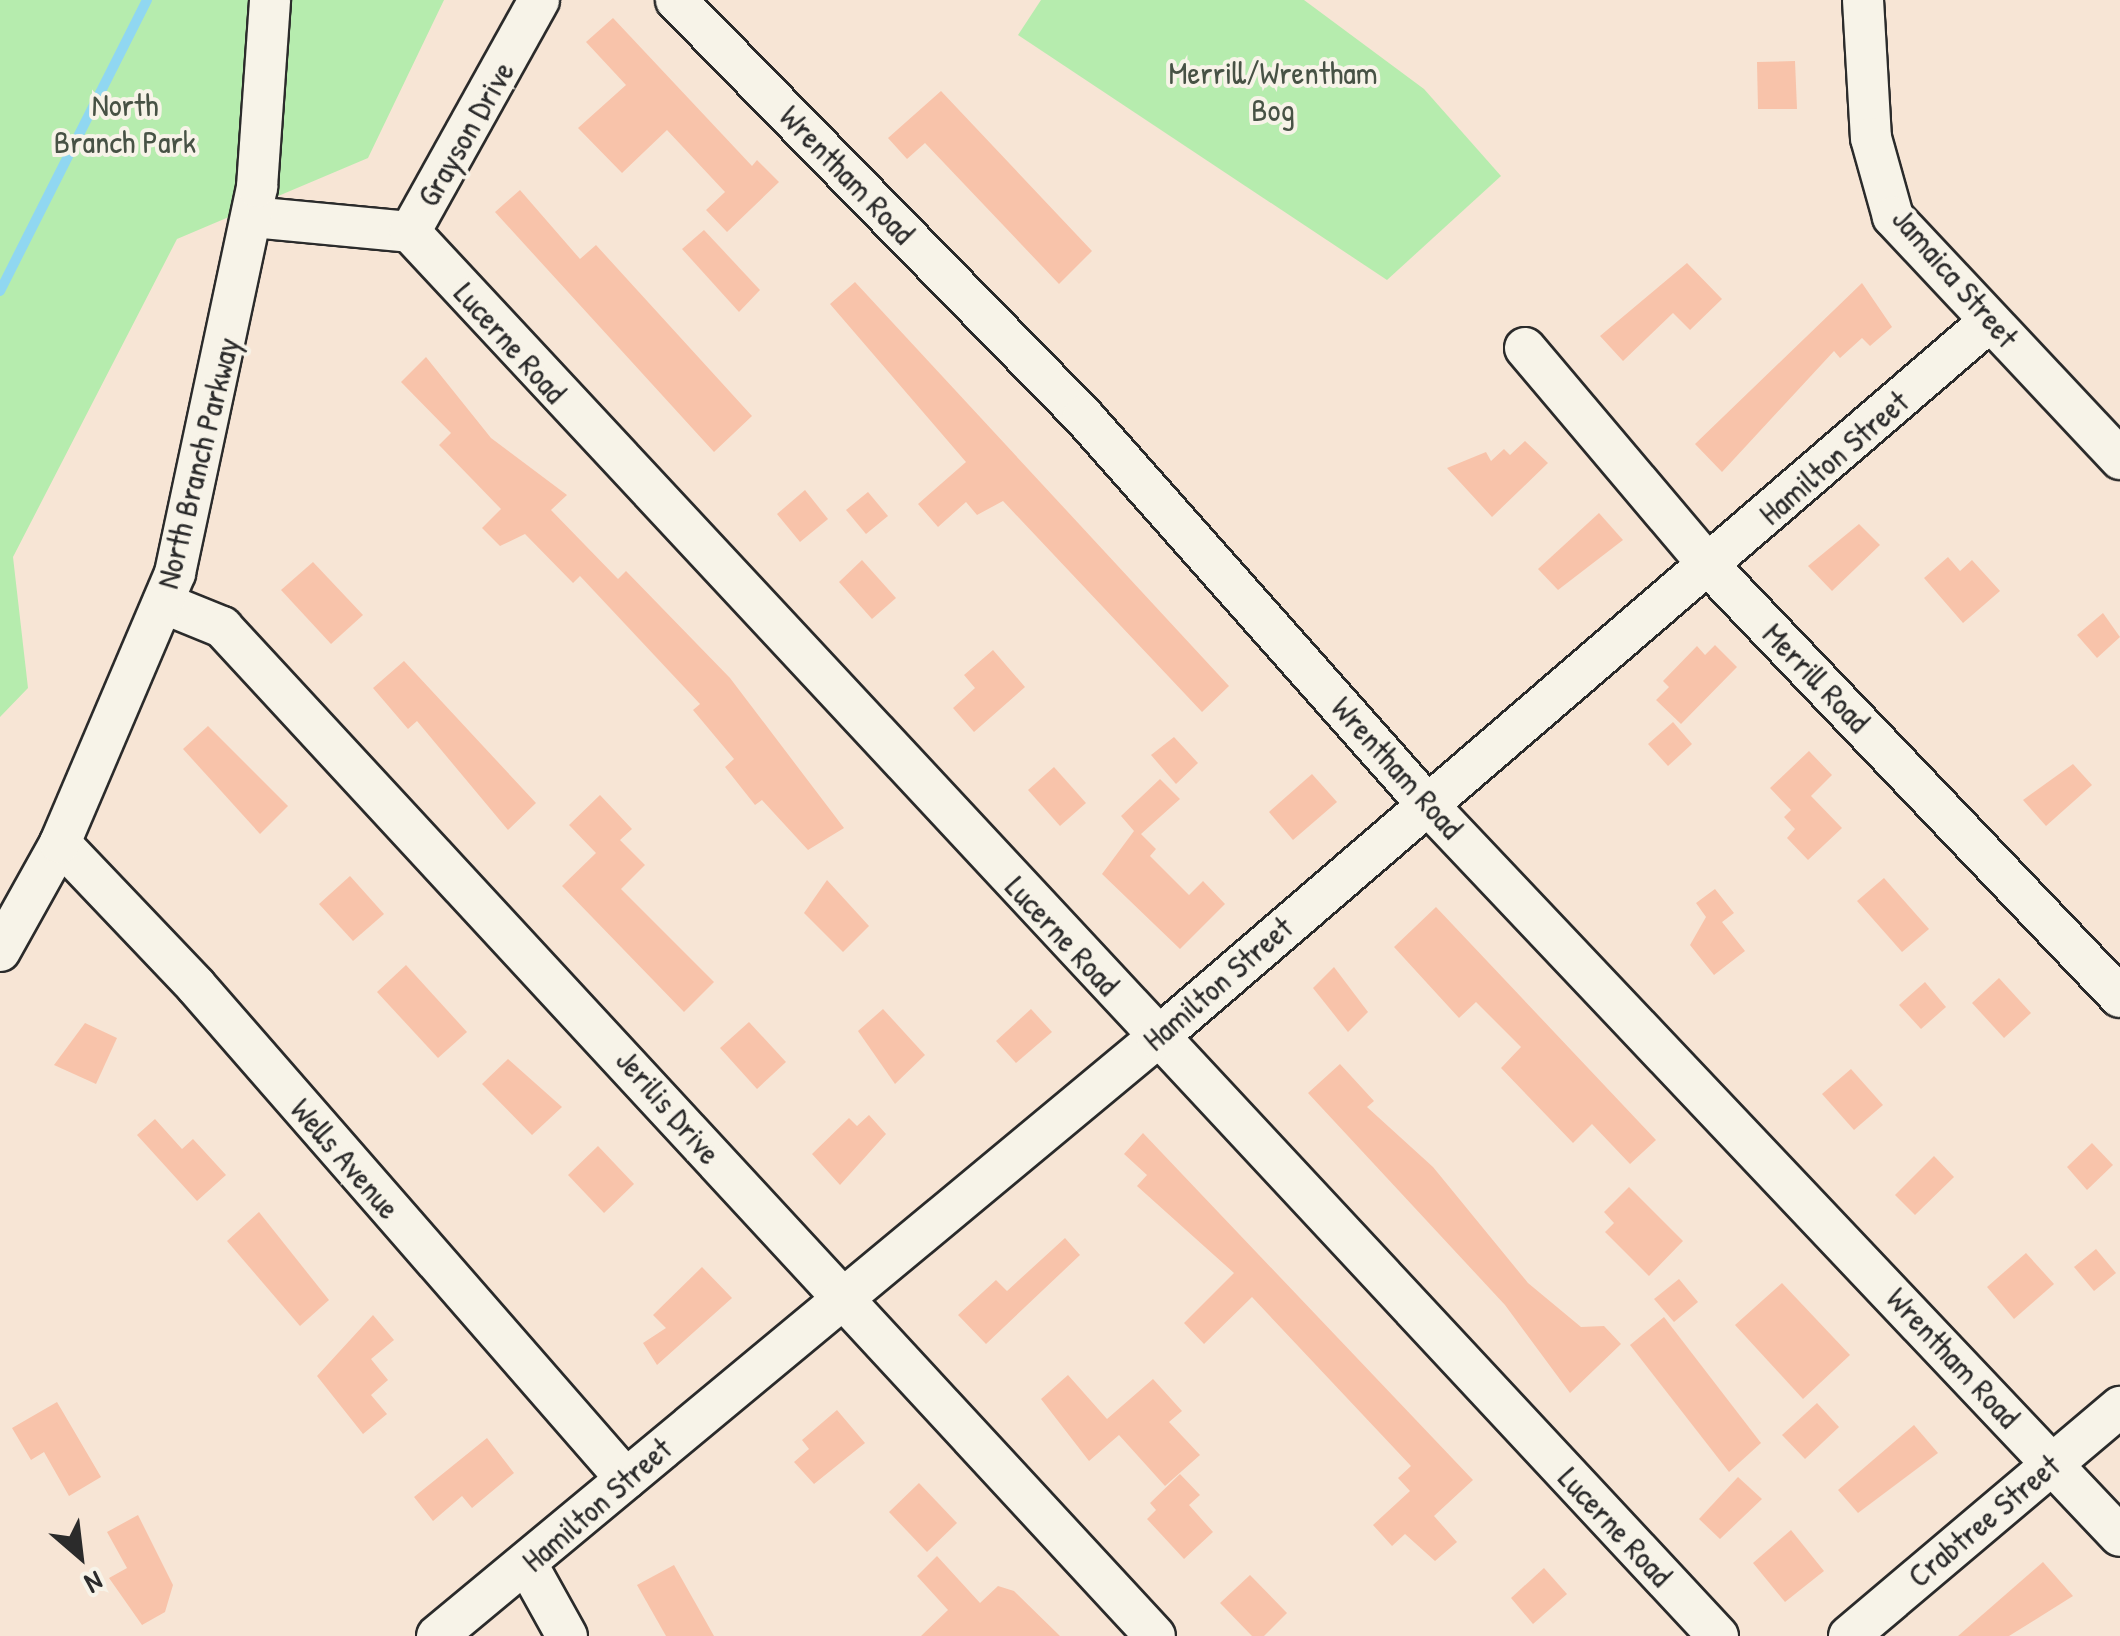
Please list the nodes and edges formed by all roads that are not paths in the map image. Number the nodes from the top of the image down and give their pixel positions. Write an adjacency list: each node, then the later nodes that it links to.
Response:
1 (270, 0): 5 (street, North Branch Parkway)
2 (539, 0): 6 (street, Grayson Drive)
3 (676, 0): 12 (street, Wrentham Road)
4 (1863, 0): 7 (street, Jamaica Street)
5 (252, 217): 6 (street, Grayson Drive); 11 (street, North Branch Parkway)
6 (410, 232): 16 (street, Lucerne Road)
7 (1990, 321): 9 (street, Jamaica Street); 10 (street, Hamilton Street)
8 (1525, 348): 10 (street, Merrill Road)
9 (2120, 459)
10 (1710, 567): 12 (street, Hamilton Street); 15 (street, Merrill Road)
11 (163, 603): 13 (street, North Branch Parkway); 17 (street, Jerilis Drive)
12 (1426, 803): 16 (street, Hamilton Street); 19 (street, Wrentham Road)
13 (60, 843): 14 (street, North Branch Parkway); 20 (street, Wells Avenue)
14 (0, 952)
15 (2120, 997)
16 (1157, 1038): 17 (street, Hamilton Street); 26 (street, Lucerne Road)
17 (838, 1300): 20 (street, Hamilton Street); 25 (street, Jerilis Drive)
18 (2120, 1407): 19 (street, Crabtree Street)
19 (2052, 1462): 21 (street, Wrentham Road); 27 (street, Crabtree Street)
20 (626, 1479): 22 (street, Hamilton Street)
21 (2120, 1536)
22 (528, 1566): 23 (street, Hamilton Street); 24 (street)
23 (436, 1636)
24 (567, 1636)
25 (1155, 1636)
26 (1718, 1636)
27 (1849, 1636)

